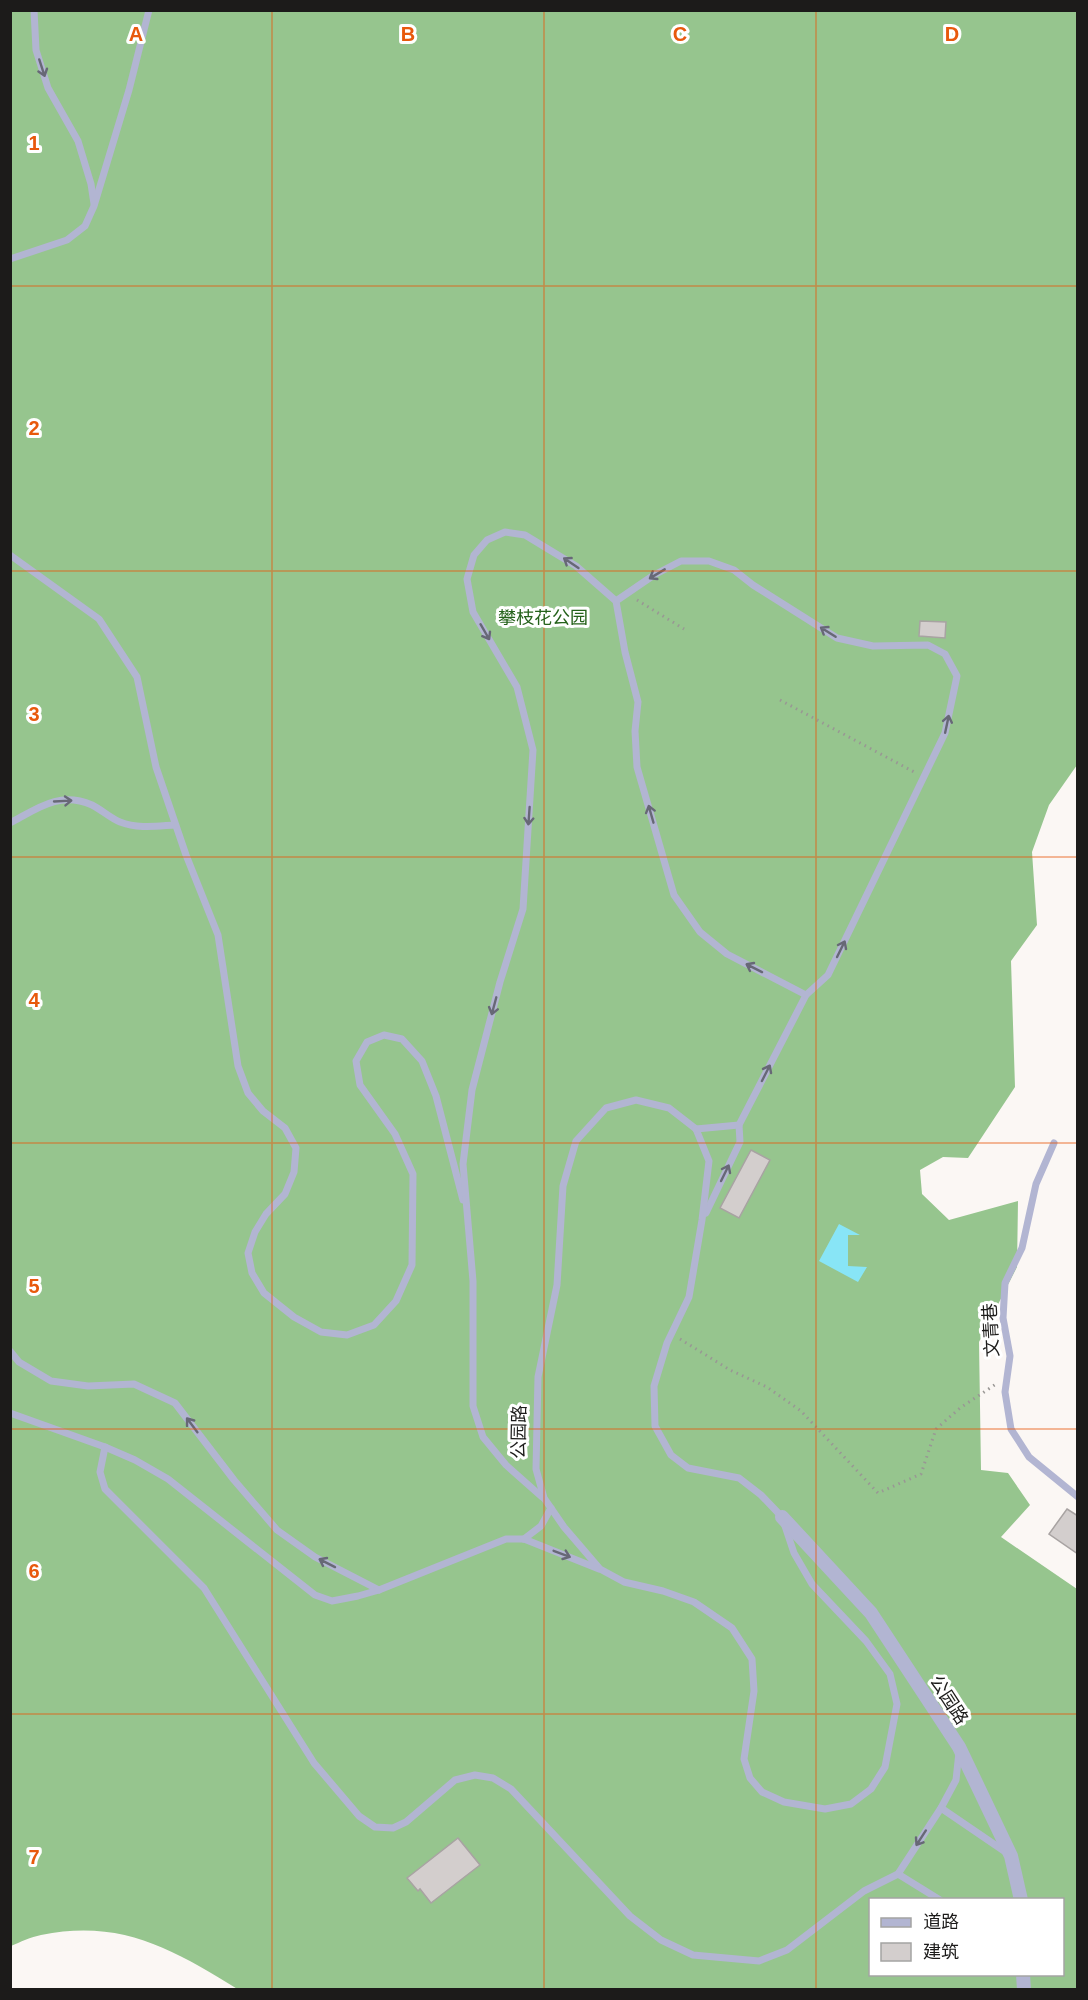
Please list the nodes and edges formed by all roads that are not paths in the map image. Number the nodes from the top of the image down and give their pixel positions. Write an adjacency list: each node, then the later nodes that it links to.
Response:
1 (34, 10): 3 (lane, one-way to 3)
2 (148, 10): 3 (lane)
3 (94, 206): 4 (lane)
4 (10, 259)
5 (10, 555): 8 (lane)
6 (616, 601): 9 (lane, one-way to 6); 9 (lane, one-way to 6); 13 (lane, one-way to 13)
7 (10, 824): 8 (lane, one-way to 8)
8 (175, 825): 13 (lane)
9 (806, 994): 10 (lane, one-way to 9)
10 (739, 1125): 11 (lane); 14 (lane, one-way to 10)
11 (696, 1129): 14 (lane, 公园路); 19 (lane, 公园路)
12 (1054, 1143): 18 (lane, 文青巷)
13 (468, 1220): 19 (lane)
14 (702, 1220): 21 (lane, 公园路)
15 (10, 1351): 24 (lane, one-way to 15)
16 (10, 1413): 17 (lane)
17 (105, 1447): 24 (lane); 28 (lane)
18 (1077, 1497)
19 (544, 1498): 20 (lane, 公园路)
20 (551, 1508): 22 (lane); 23 (lane, 公园路)
21 (782, 1517): 23 (lane, 公园路); 25 (street, 公园路)
22 (524, 1539): 23 (lane, one-way to 23); 24 (lane)
23 (600, 1569)
24 (379, 1590)
25 (959, 1747): 26 (lane); 27 (street, 公园路)
26 (941, 1808): 27 (lane); 28 (lane, one-way to 28)
27 (1011, 1856): 30 (street, 公园路)
28 (898, 1874): 29 (lane)
29 (938, 1898)
30 (1020, 1898)

